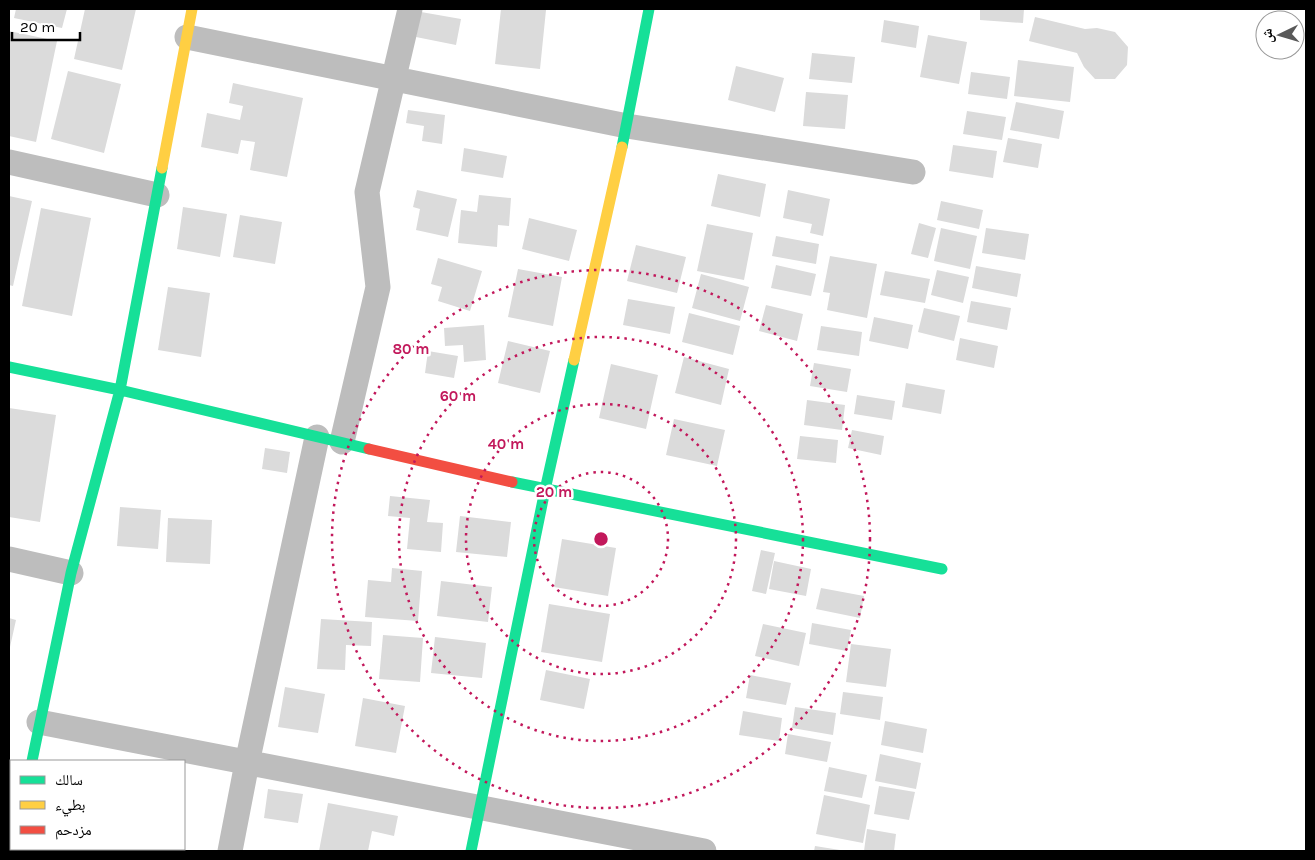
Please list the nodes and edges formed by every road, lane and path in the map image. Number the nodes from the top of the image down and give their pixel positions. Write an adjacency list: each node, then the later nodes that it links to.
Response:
1 (192, 9): 4 (street)
2 (410, 9): 5 (street)
3 (649, 9): 6 (street)
4 (187, 37): 5 (street); 9 (street)
5 (394, 79): 6 (street); 13 (street)
6 (627, 126): 8 (street); 14 (street)
7 (9, 162): 9 (street)
8 (914, 172)
9 (157, 194): 11 (street)
10 (9, 366): 11 (street)
11 (120, 390): 12 (street); 17 (street)
12 (317, 437): 13 (street); 20 (street)
13 (342, 442): 14 (street)
14 (544, 490): 16 (street); 21 (street)
15 (9, 560): 17 (street)
16 (942, 568)
17 (72, 573): 18 (street)
18 (39, 722): 19 (street); 20 (street)
19 (32, 760)
20 (247, 763): 21 (street); 22 (street)
21 (479, 808): 23 (street); 24 (street)
22 (230, 851)
23 (471, 851)
24 (704, 851)

